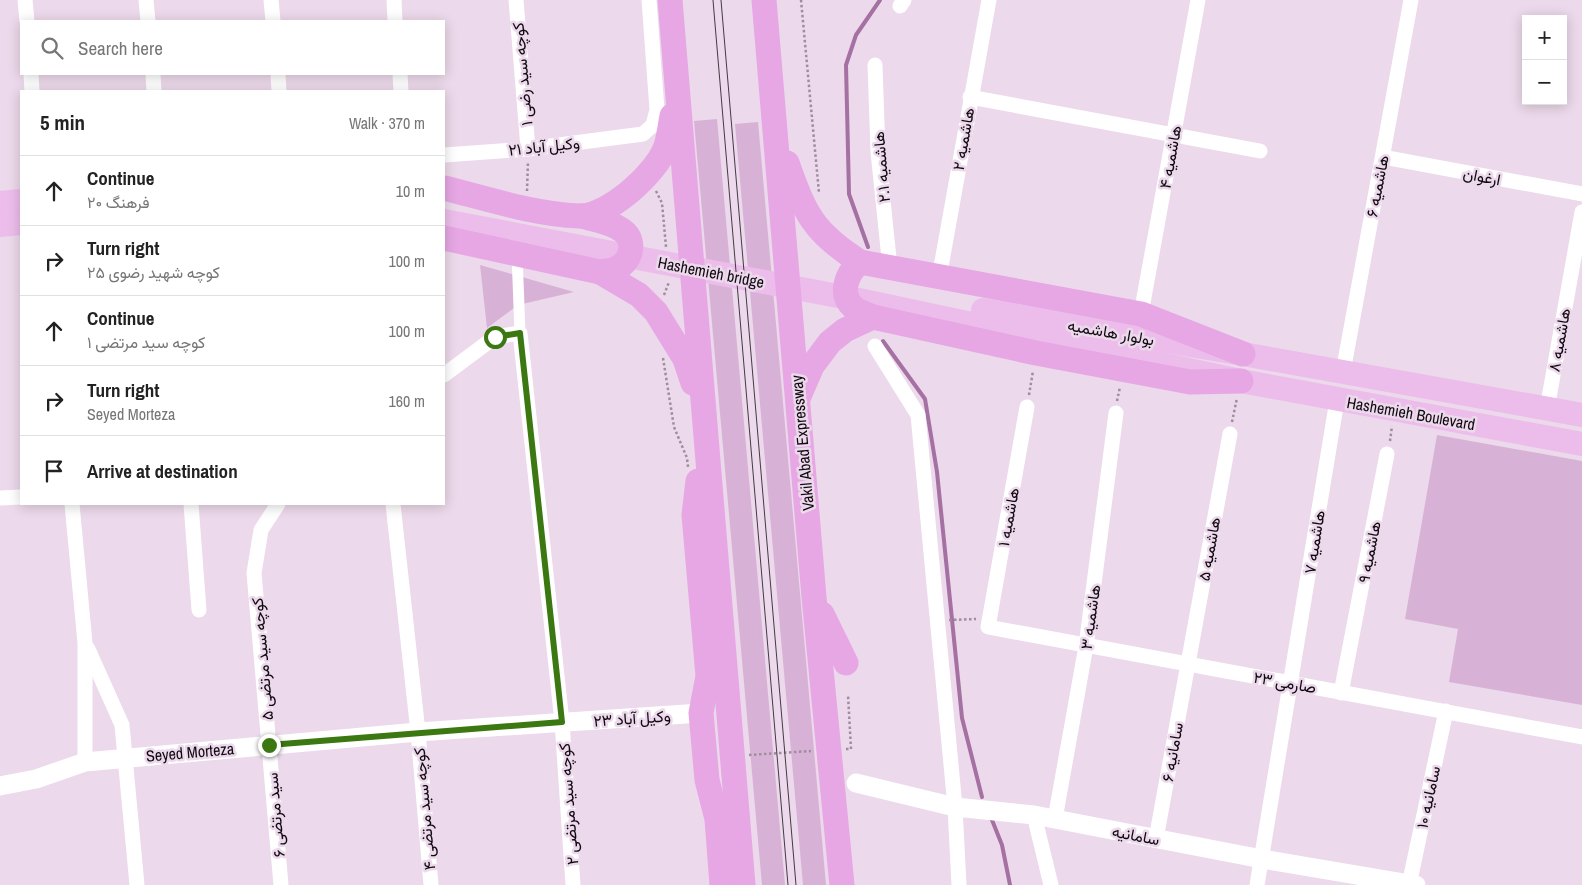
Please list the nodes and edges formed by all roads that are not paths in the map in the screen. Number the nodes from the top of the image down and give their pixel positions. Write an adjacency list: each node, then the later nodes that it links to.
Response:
1 (25, 0): 12 (street)
2 (146, 0): 13 (street)
3 (271, 0): 14 (street)
4 (394, 0): 15 (street)
5 (516, 0): 29 (street, کوچه سید رضی ۱)
6 (649, 0): 29 (street, ۲۱ وکیل آباد)
7 (670, 0): 21 (highway)
8 (764, 0): 27 (highway, Vakil Abad Expressway)
9 (989, 0): 26 (street, هاشمیه ۲)
10 (1198, 0): 28 (street, هاشمیه ۴)
11 (1412, 0): 32 (street, هاشمیه ۶)
12 (27, 20)
13 (148, 20)
14 (273, 20)
15 (395, 20)
16 (875, 65): 46 (street, هاشمیه ۲.۱)
17 (31, 75): 22 (street)
18 (153, 75): 23 (street)
19 (278, 75): 24 (street)
20 (400, 75): 25 (street)
21 (678, 87): 39 (highway); 64 (highway)
22 (32, 90)
23 (154, 90)
24 (279, 90)
25 (402, 90)
26 (970, 97): 28 (street); 48 (street, هاشمیه ۲)
27 (775, 128): 45 (highway); 58 (highway, Vakil Abad Expressway)
28 (1175, 134): 30 (street); 49 (street, هاشمیه ۴)
29 (528, 149): 31 (street, ۲۱ وکیل آباد)
30 (1260, 151)
31 (445, 155)
32 (1383, 157): 34 (street, ارغوان); 55 (street, هاشمیه ۶)
33 (445, 188): 39 (highway)
34 (1582, 194)
35 (20, 201): 36 (main road)
36 (0, 203)
37 (445, 205): 51 (main road, Hashemieh bridge)
38 (1582, 212): 61 (street, هاشمیه ۸)
39 (582, 216): 47 (highway)
40 (445, 221): 51 (main road, Hashemieh bridge)
41 (20, 223): 42 (main road)
42 (0, 225)
43 (445, 238): 44 (highway)
44 (516, 254): 47 (highway); 52 (street)
45 (860, 262): 46 (highway); 50 (highway)
46 (890, 268): 48 (highway)
47 (600, 272): 64 (highway)
48 (939, 278): 49 (highway)
49 (1141, 314): 54 (highway)
50 (873, 317): 57 (highway); 58 (highway)
51 (979, 317): 54 (main road, بولوار هاشمیه); 57 (main road, بولوار هاشمیه)
52 (520, 333): 56 (street); 85 (street, کوچه سید مرتضی ۲)
53 (875, 346): 93 (street)
54 (1243, 354): 55 (main road, Hashemieh Boulevard)
55 (1343, 372): 61 (main road, Hashemieh Boulevard)
56 (445, 374)
57 (1241, 381): 59 (main road, Hashemieh Boulevard)
58 (798, 398): 74 (highway, Vakil Abad Expressway)
59 (1337, 400): 66 (main road, Hashemieh Boulevard); 81 (street, هاشمیه ۷)
60 (1027, 407): 76 (street, هاشمیه ۱)
61 (1547, 409): 63 (main road, Hashemieh Boulevard)
62 (1116, 413): 78 (street, هاشمیه ۳)
63 (1582, 415)
64 (704, 423): 84 (highway); 103 (highway)
65 (1230, 434): 80 (street, هاشمیه ۵)
66 (1582, 444)
67 (1387, 454): 82 (street, هاشمیه ۹)
68 (20, 496): 69 (street)
69 (0, 498)
70 (72, 505): 77 (street)
71 (191, 505): 75 (street)
72 (277, 505): 88 (street, کوچه سید مرتضی ۵)
73 (393, 505): 86 (street, کوچه سید مرتضی ۴)
74 (814, 597): 79 (highway); 104 (highway, Vakil Abad Expressway)
75 (199, 610)
76 (989, 623): 78 (street, صارمی ۲۳)
77 (85, 643): 89 (street); 90 (street)
78 (1086, 646): 80 (street, صارمی ۲۳); 95 (street, هاشمیه ۳)
79 (846, 664)
80 (1188, 665): 81 (street, صارمی ۲۳); 96 (street, سامانیه ۶)
81 (1290, 683): 82 (street, صارمی ۲۳); 97 (street, هاشمیه ۷)
82 (1342, 693): 83 (street, صارمی ۲۳)
83 (1446, 710): 87 (street, صارمی ۲۳); 108 (street, سامانیه ۱۰)
84 (701, 713): 85 (street, ۲۳ وکیل آباد); 102 (highway)
85 (562, 722): 86 (street, Seyed Morteza); 101 (street, کوچه سید مرتضی ۲)
86 (418, 732): 88 (street, Seyed Morteza); 100 (street, کوچه سید مرتضی ۴)
87 (1582, 736)
88 (269, 745): 89 (street, Seyed Morteza); 99 (street, سید مرتضی ۶)
89 (127, 758): 90 (street, Seyed Morteza); 98 (street)
90 (85, 762): 92 (street, Seyed Morteza)
91 (856, 783): 93 (street, سامانیه)
92 (0, 786)
93 (955, 807): 94 (street, سامانیه); 105 (street)
94 (1034, 815): 95 (street, سامانیه); 106 (street)
95 (1055, 819): 96 (street, سامانیه)
96 (1156, 838): 97 (street, سامانیه)
97 (1262, 859): 107 (street, هاشمیه ۷); 108 (street, سامانیه)
98 (137, 885)
99 (281, 885)
100 (431, 885)
101 (573, 885)
102 (722, 885)
103 (743, 885)
104 (842, 885)
105 (959, 885)
106 (1051, 885)
107 (1257, 885)
108 (1412, 885)

